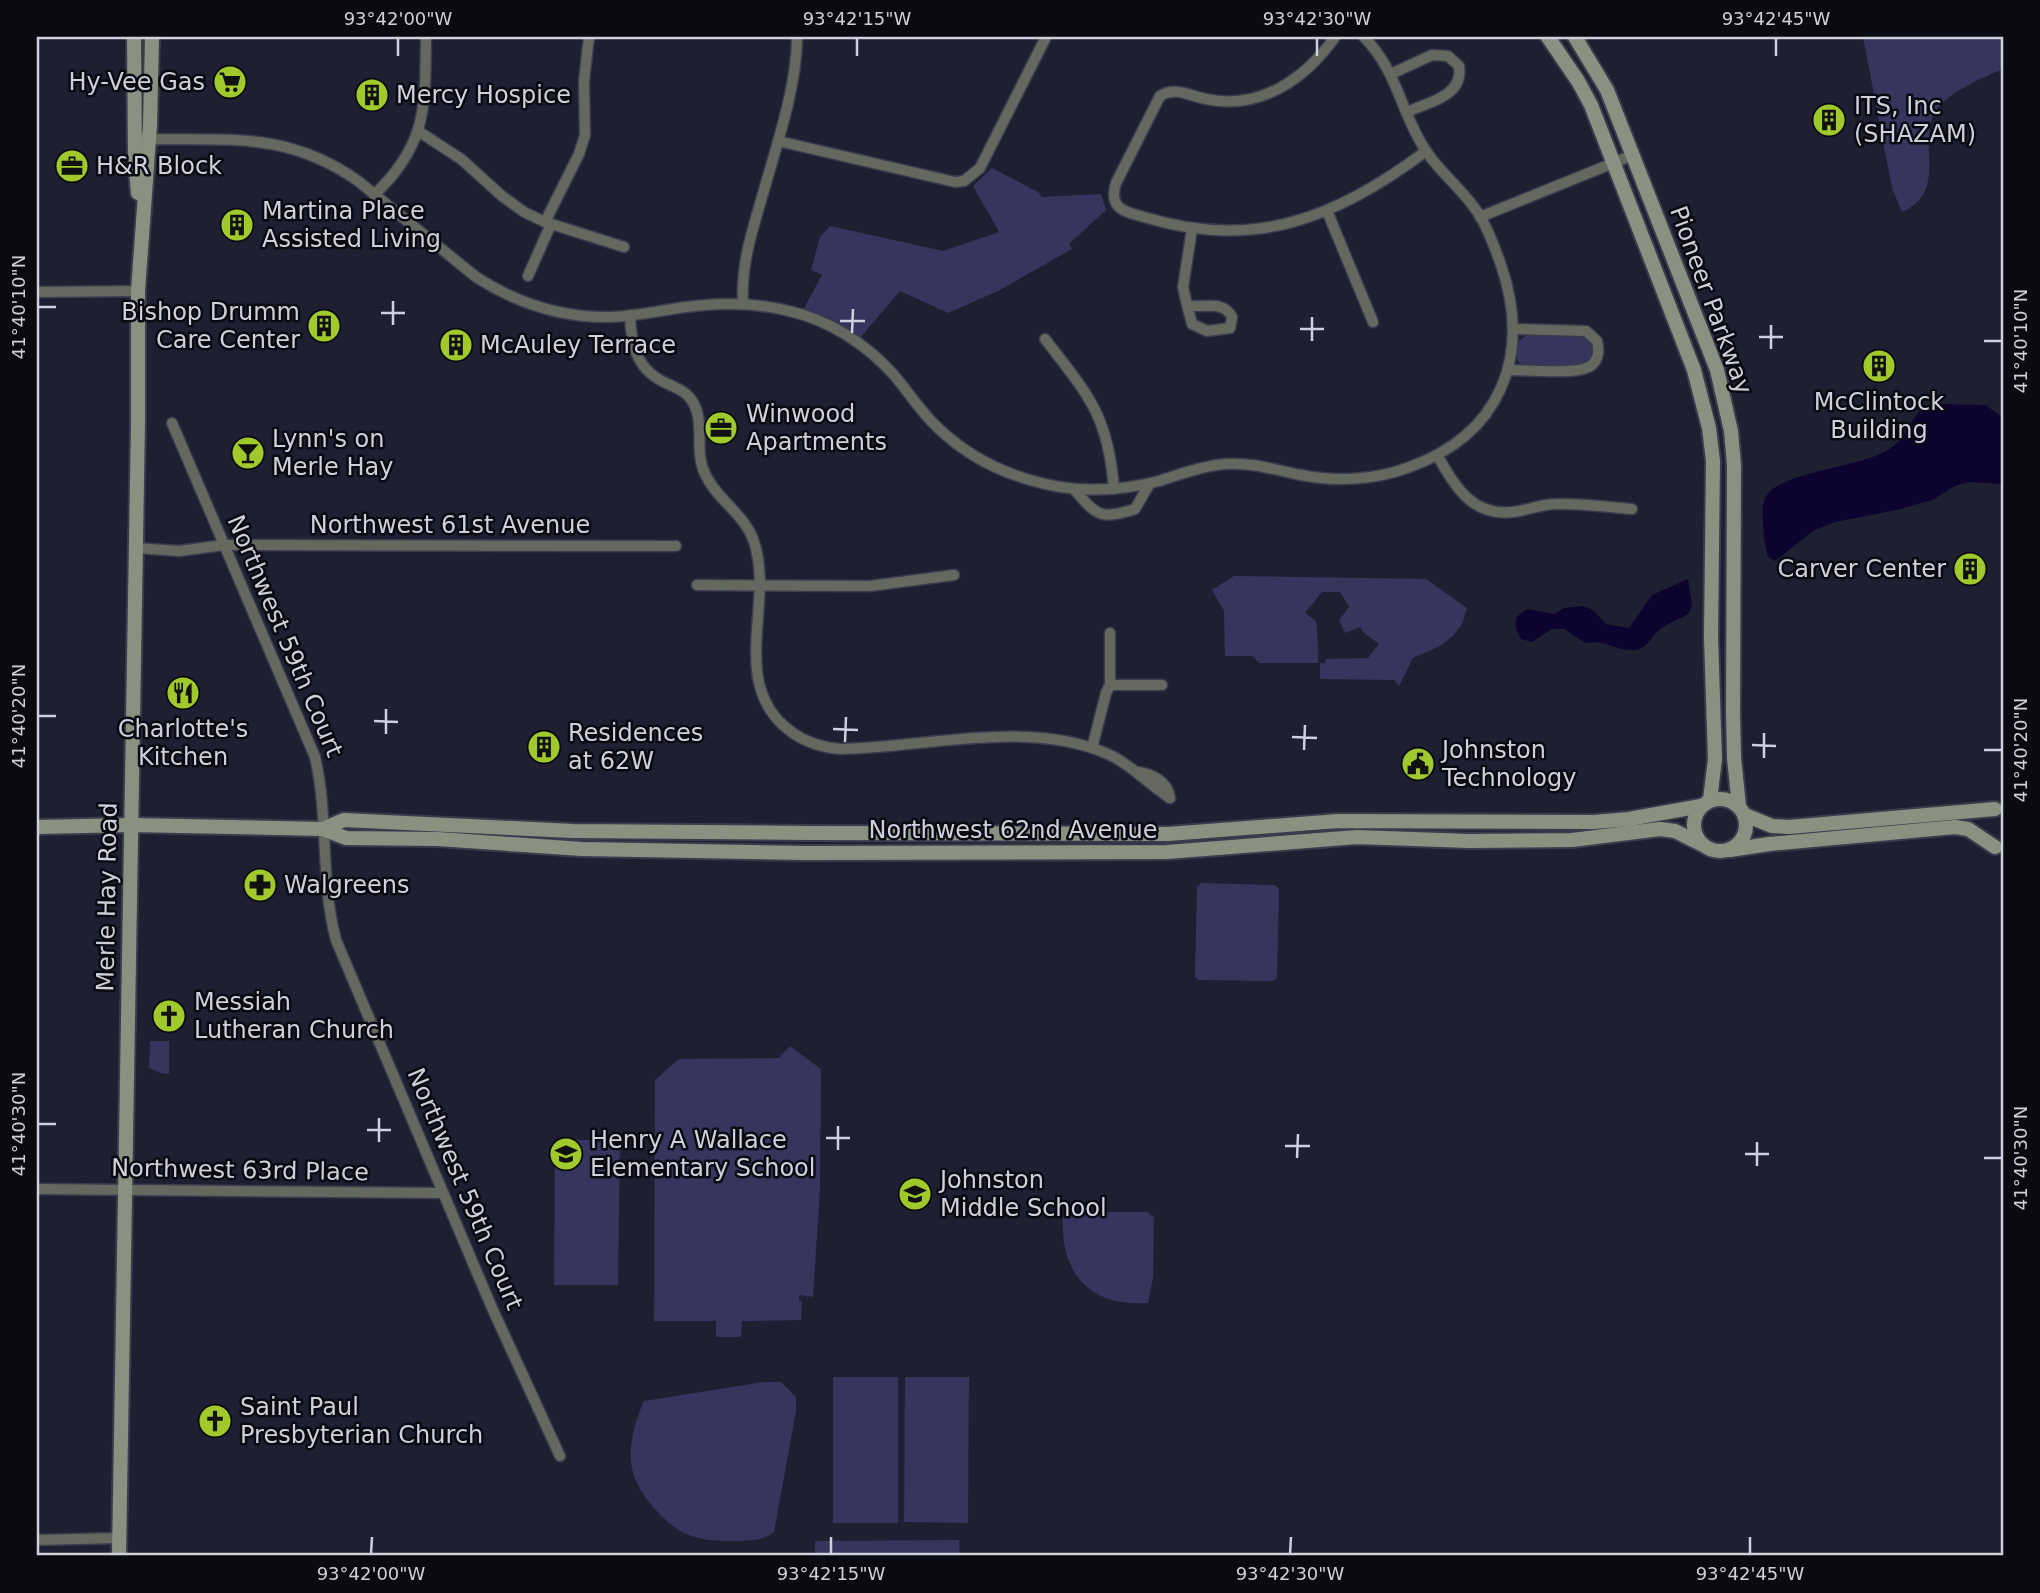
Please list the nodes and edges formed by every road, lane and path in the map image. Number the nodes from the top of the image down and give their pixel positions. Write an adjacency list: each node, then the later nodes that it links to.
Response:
1 (134, 37): 14 (street, Merle Hay Road)
2 (152, 37): 14 (street, Merle Hay Road)
3 (426, 37): 13 (street)
4 (589, 37): 22 (street)
5 (797, 37): 15 (street)
6 (1045, 37): 15 (street)
7 (1335, 37): 23 (street)
8 (1364, 37): 11 (street)
9 (1548, 37): 18 (street, Pioneer Parkway)
10 (1575, 37): 17 (street, Pioneer Parkway)
11 (1391, 74): 12 (street); 12 (street)
12 (1407, 112): 16 (street)
13 (418, 131): 19 (street); 22 (street)
14 (142, 139): 19 (street); 26 (street, Merle Hay Road)
15 (778, 141): 28 (street)
16 (1426, 151): 20 (street); 21 (street)
17 (1633, 155): 18 (street); 54 (street, Pioneer Parkway)
18 (1614, 163): 21 (street); 52 (street, Pioneer Parkway)
19 (374, 195): 30 (street)
20 (1327, 211): 23 (street); 31 (street)
21 (1480, 217): 32 (street)
22 (548, 223): 24 (street); 25 (street)
23 (1192, 229): 29 (street)
24 (624, 247)
25 (528, 276)
26 (138, 291): 27 (street); 43 (street, Merle Hay Road)
27 (37, 292)
28 (743, 304): 30 (street); 38 (street)
29 (1187, 305): 29 (street)
30 (630, 315): 46 (street)
31 (1373, 322)
32 (1514, 329): 34 (street); 34 (street)
33 (1045, 339): 39 (street)
34 (1508, 369): 36 (street)
35 (172, 423): 41 (street, Northwest 59th Court)
36 (1437, 455): 37 (street); 40 (street)
37 (1150, 483): 38 (street); 39 (street)
38 (1074, 489): 39 (street)
39 (1114, 489)
40 (1632, 509)
41 (225, 545): 42 (street, Northwest 61st Avenue); 43 (street, Northwest 61st Avenue); 57 (street, Northwest 59th Court)
42 (676, 546)
43 (136, 548): 55 (street, Merle Hay Road)
44 (954, 575): 46 (street)
45 (697, 585): 46 (street)
46 (762, 586): 50 (street)
47 (1110, 633): 48 (street)
48 (1110, 685): 49 (street); 50 (street)
49 (1162, 685)
50 (1092, 748): 51 (street)
51 (1138, 772)
52 (1706, 803): 54 (street); 57 (street, Northwest 62nd Avenue); 58 (street)
53 (1999, 807): 54 (street); 60 (street)
54 (1742, 810): 59 (street)
55 (131, 825): 56 (street, Northwest 62nd Avenue); 57 (street, Northwest 62nd Avenue); 62 (street, Merle Hay Road)
56 (37, 827)
57 (323, 829): 58 (street, Northwest 62nd Avenue); 63 (street, Northwest 59th Court)
58 (1701, 844): 59 (street)
59 (1730, 849): 60 (street)
60 (1999, 850)
61 (37, 1189): 62 (street, Northwest 63rd Place)
62 (125, 1190): 63 (street, Northwest 63rd Place); 65 (street, Merle Hay Road)
63 (443, 1193): 64 (street, Northwest 59th Court)
64 (560, 1456)
65 (119, 1538): 66 (street); 67 (street, Merle Hay Road)
66 (37, 1540)
67 (118, 1556)

